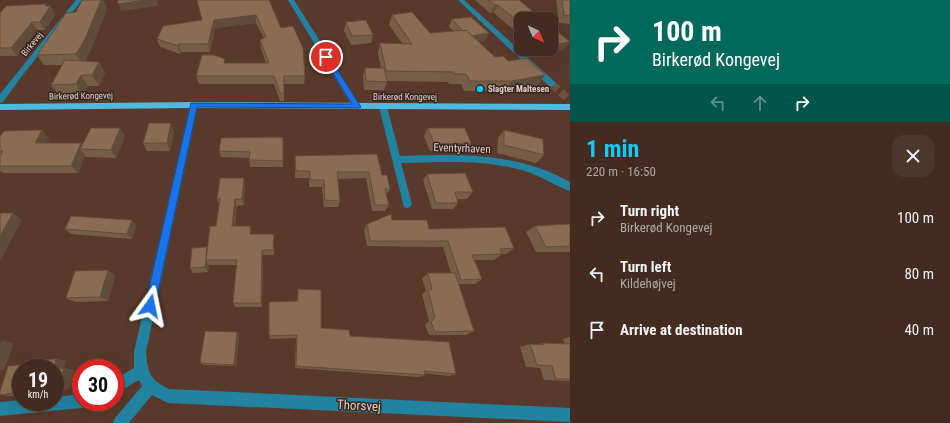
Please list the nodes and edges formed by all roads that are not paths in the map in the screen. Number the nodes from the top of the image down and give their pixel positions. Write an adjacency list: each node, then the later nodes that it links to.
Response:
1 (79, 0): 5 (street, Birkevej)
2 (291, 0): 8 (street)
3 (462, 0): 4 (street)
4 (552, 84)
5 (0, 100)
6 (194, 105): 7 (main road, Birkerød Kongevej); 8 (main road, Birkerød Kongevej); 14 (street)
7 (0, 107)
8 (357, 107): 9 (main road, Birkerød Kongevej)
9 (383, 107): 10 (main road, Birkerød Kongevej); 11 (street)
10 (570, 107)
11 (396, 160): 12 (street, Eventyrhaven); 13 (street)
12 (570, 187)
13 (407, 204)
14 (140, 371): 15 (street); 16 (street)
15 (124, 381)
16 (150, 387): 19 (street, Thorsvej); 20 (street)
17 (72, 402): 18 (street)
18 (0, 409)
19 (570, 415)
20 (120, 423)

